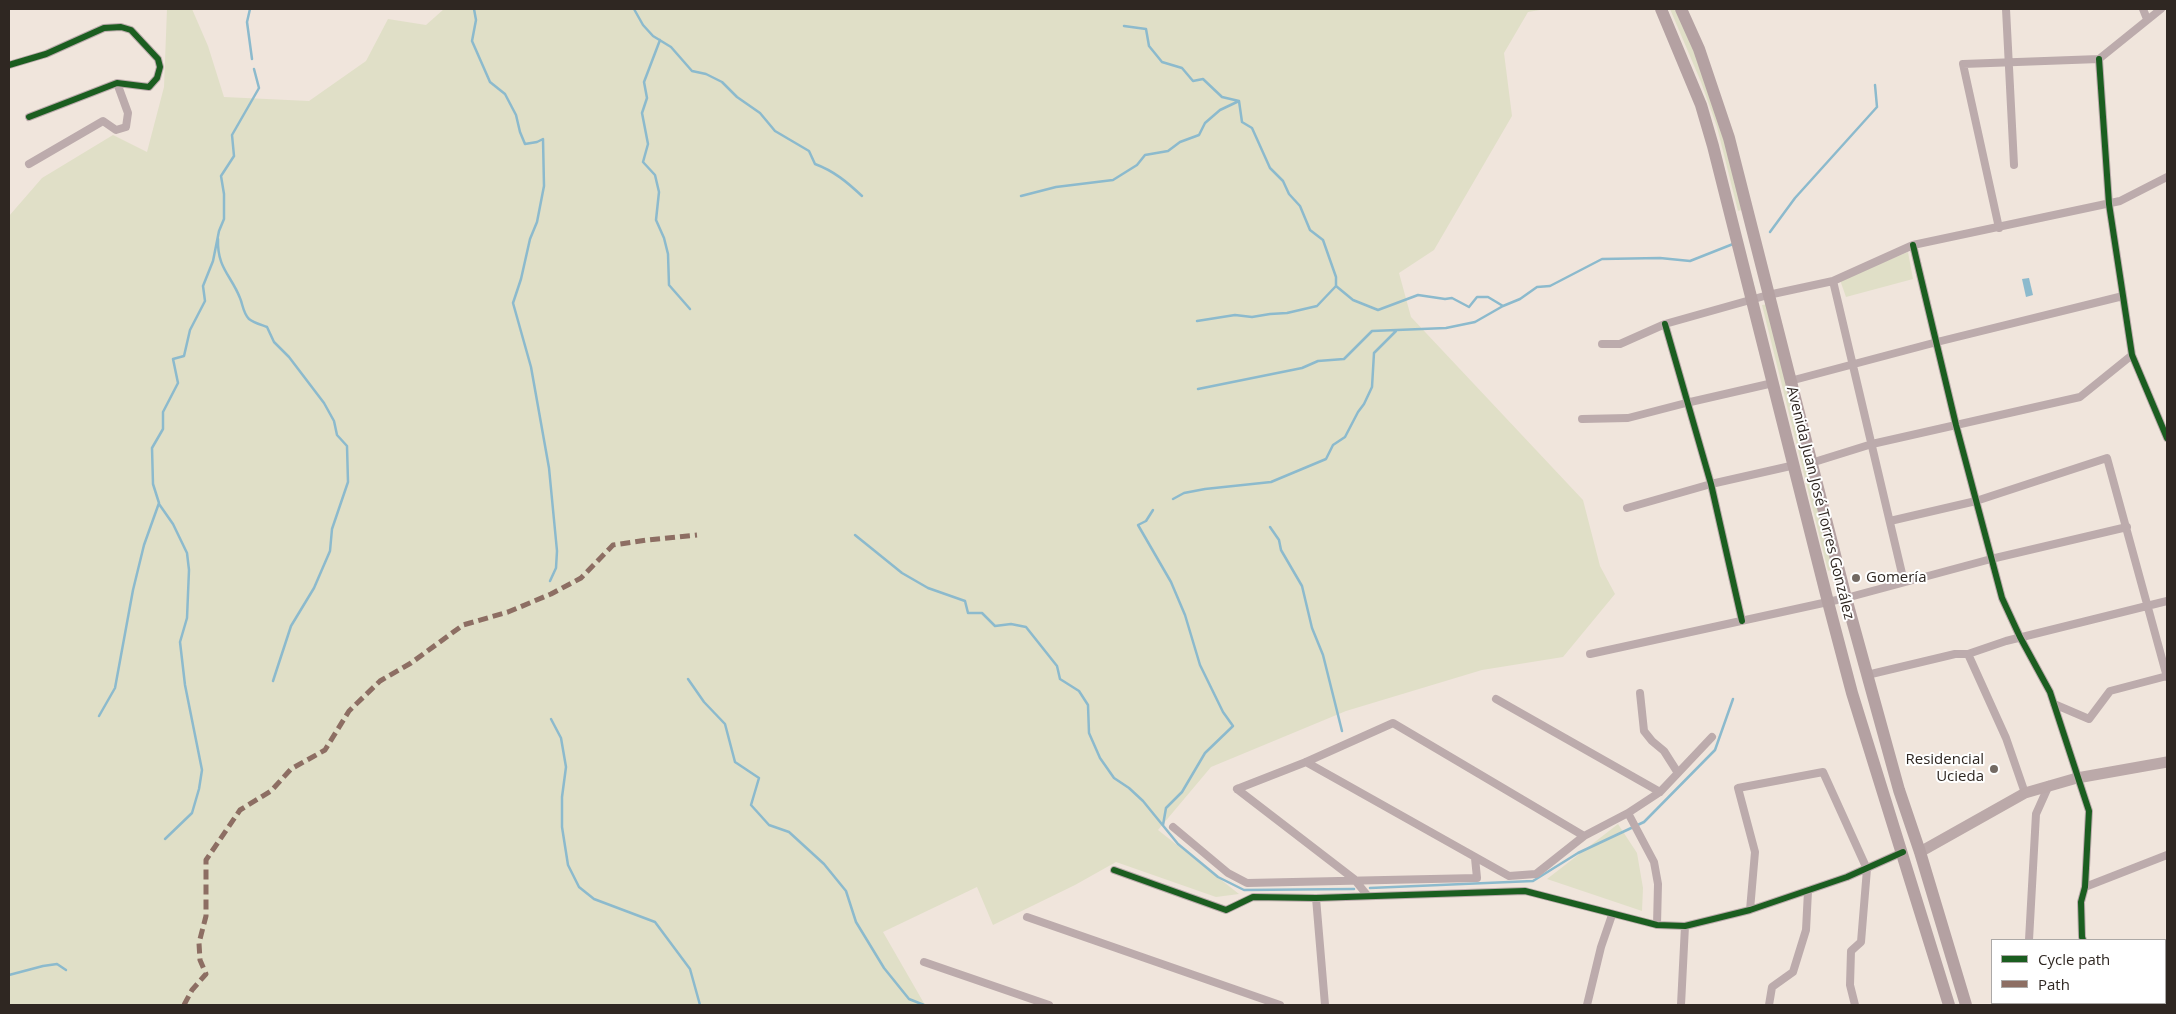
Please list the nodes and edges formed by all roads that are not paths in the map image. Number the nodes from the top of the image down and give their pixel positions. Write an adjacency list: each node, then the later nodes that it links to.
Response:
1 (1661, 9): 19 (main road, Avenida Juan José Torres González)
2 (1681, 9): 18 (main road, Avenida Juan José Torres González)
3 (2006, 9): 8 (street)
4 (2143, 9): 6 (street)
5 (2161, 9): 6 (street)
6 (2147, 19): 7 (street)
7 (2099, 59): 8 (street); 15 (street)
8 (2008, 61): 13 (street); 16 (street)
9 (9, 65): 10 (street)
10 (117, 83): 11 (street); 12 (street)
11 (29, 117)
12 (29, 164)
13 (2014, 165)
14 (2167, 177): 15 (street)
15 (2109, 204): 16 (street); 22 (street)
16 (1999, 228): 17 (street)
17 (1914, 245): 20 (street); 25 (street)
18 (1758, 254): 19 (main road); 21 (main road, Avenida Juan José Torres González)
19 (1741, 258): 23 (main road, Avenida Juan José Torres González)
20 (1833, 281): 21 (street); 28 (street)
21 (1768, 294): 23 (street); 29 (main road, Avenida Juan José Torres González)
22 (2123, 296): 25 (street); 27 (street)
23 (1751, 299): 24 (street); 30 (main road, Avenida Juan José Torres González)
24 (1665, 324): 26 (street); 31 (street)
25 (1937, 342): 28 (street); 33 (street)
26 (1602, 344)
27 (2132, 355): 33 (street); 34 (street)
28 (1852, 364): 29 (street); 35 (street)
29 (1790, 381): 36 (main road, Avenida Juan José Torres González)
30 (1773, 383): 31 (street); 37 (main road, Avenida Juan José Torres González)
31 (1686, 402): 32 (street); 38 (street)
32 (1582, 419)
33 (1956, 425): 35 (street); 39 (street)
34 (2167, 438)
35 (1872, 444): 36 (street); 41 (street)
36 (1811, 463): 45 (main road, Avenida Juan José Torres González)
37 (1794, 465): 38 (street); 47 (main road, Avenida Juan José Torres González)
38 (1710, 484): 40 (street); 49 (street)
39 (1976, 501): 41 (street); 42 (street); 43 (street)
40 (1627, 508)
41 (1890, 521): 44 (street)
42 (2127, 527): 43 (street); 48 (street)
43 (1991, 559): 44 (street); 50 (street)
44 (1904, 582): 45 (street)
45 (1846, 598): 47 (street); 53 (main road, Avenida Juan José Torres González)
46 (2167, 601): 48 (street)
47 (1828, 602): 49 (street); 69 (main road, Avenida Juan José Torres González)
48 (2148, 606): 50 (street); 54 (street)
49 (1742, 621): 51 (street)
50 (2020, 637): 52 (street); 57 (street)
51 (1590, 654)
52 (1968, 654): 53 (street); 65 (street)
53 (1867, 675): 70 (main road, Avenida Juan José Torres González)
54 (2167, 676): 57 (street)
55 (1640, 693): 61 (street)
56 (1496, 699): 64 (street)
57 (2054, 704): 62 (street)
58 (1712, 737): 61 (street)
59 (1306, 762): 68 (street); 72 (street); 75 (street)
60 (2167, 762): 62 (street)
61 (1678, 773): 64 (street)
62 (2077, 778): 63 (street); 76 (street)
63 (2049, 785): 65 (street); 85 (street)
64 (1660, 792): 66 (street)
65 (2025, 793): 70 (street)
66 (1628, 813): 68 (street); 83 (street)
67 (1173, 828): 75 (street)
68 (1584, 836): 72 (street)
69 (1903, 852): 73 (street); 95 (main road, Avenida Juan José Torres González)
70 (1920, 852): 96 (main road, Avenida Juan José Torres González)
71 (2167, 855): 76 (street)
72 (1475, 858): 75 (street)
73 (1867, 869): 77 (street); 80 (street); 94 (street)
74 (1114, 870): 79 (street)
75 (1355, 880): 78 (street)
76 (2084, 887): 86 (street)
77 (1808, 890): 80 (street); 93 (street)
78 (1367, 895): 79 (street); 81 (street)
79 (1316, 898): 90 (street)
80 (1750, 910): 84 (street)
81 (1612, 915): 83 (street); 91 (street)
82 (1027, 917): 89 (street)
83 (1657, 925): 84 (street)
84 (1685, 926): 92 (street)
85 (2029, 939)
86 (2083, 939)
87 (924, 962): 88 (street)
88 (1049, 1005)
89 (1280, 1005)
90 (1326, 1005)
91 (1587, 1005)
92 (1681, 1005)
93 (1769, 1005)
94 (1855, 1005)
95 (1949, 1005)
96 (1966, 1005)

